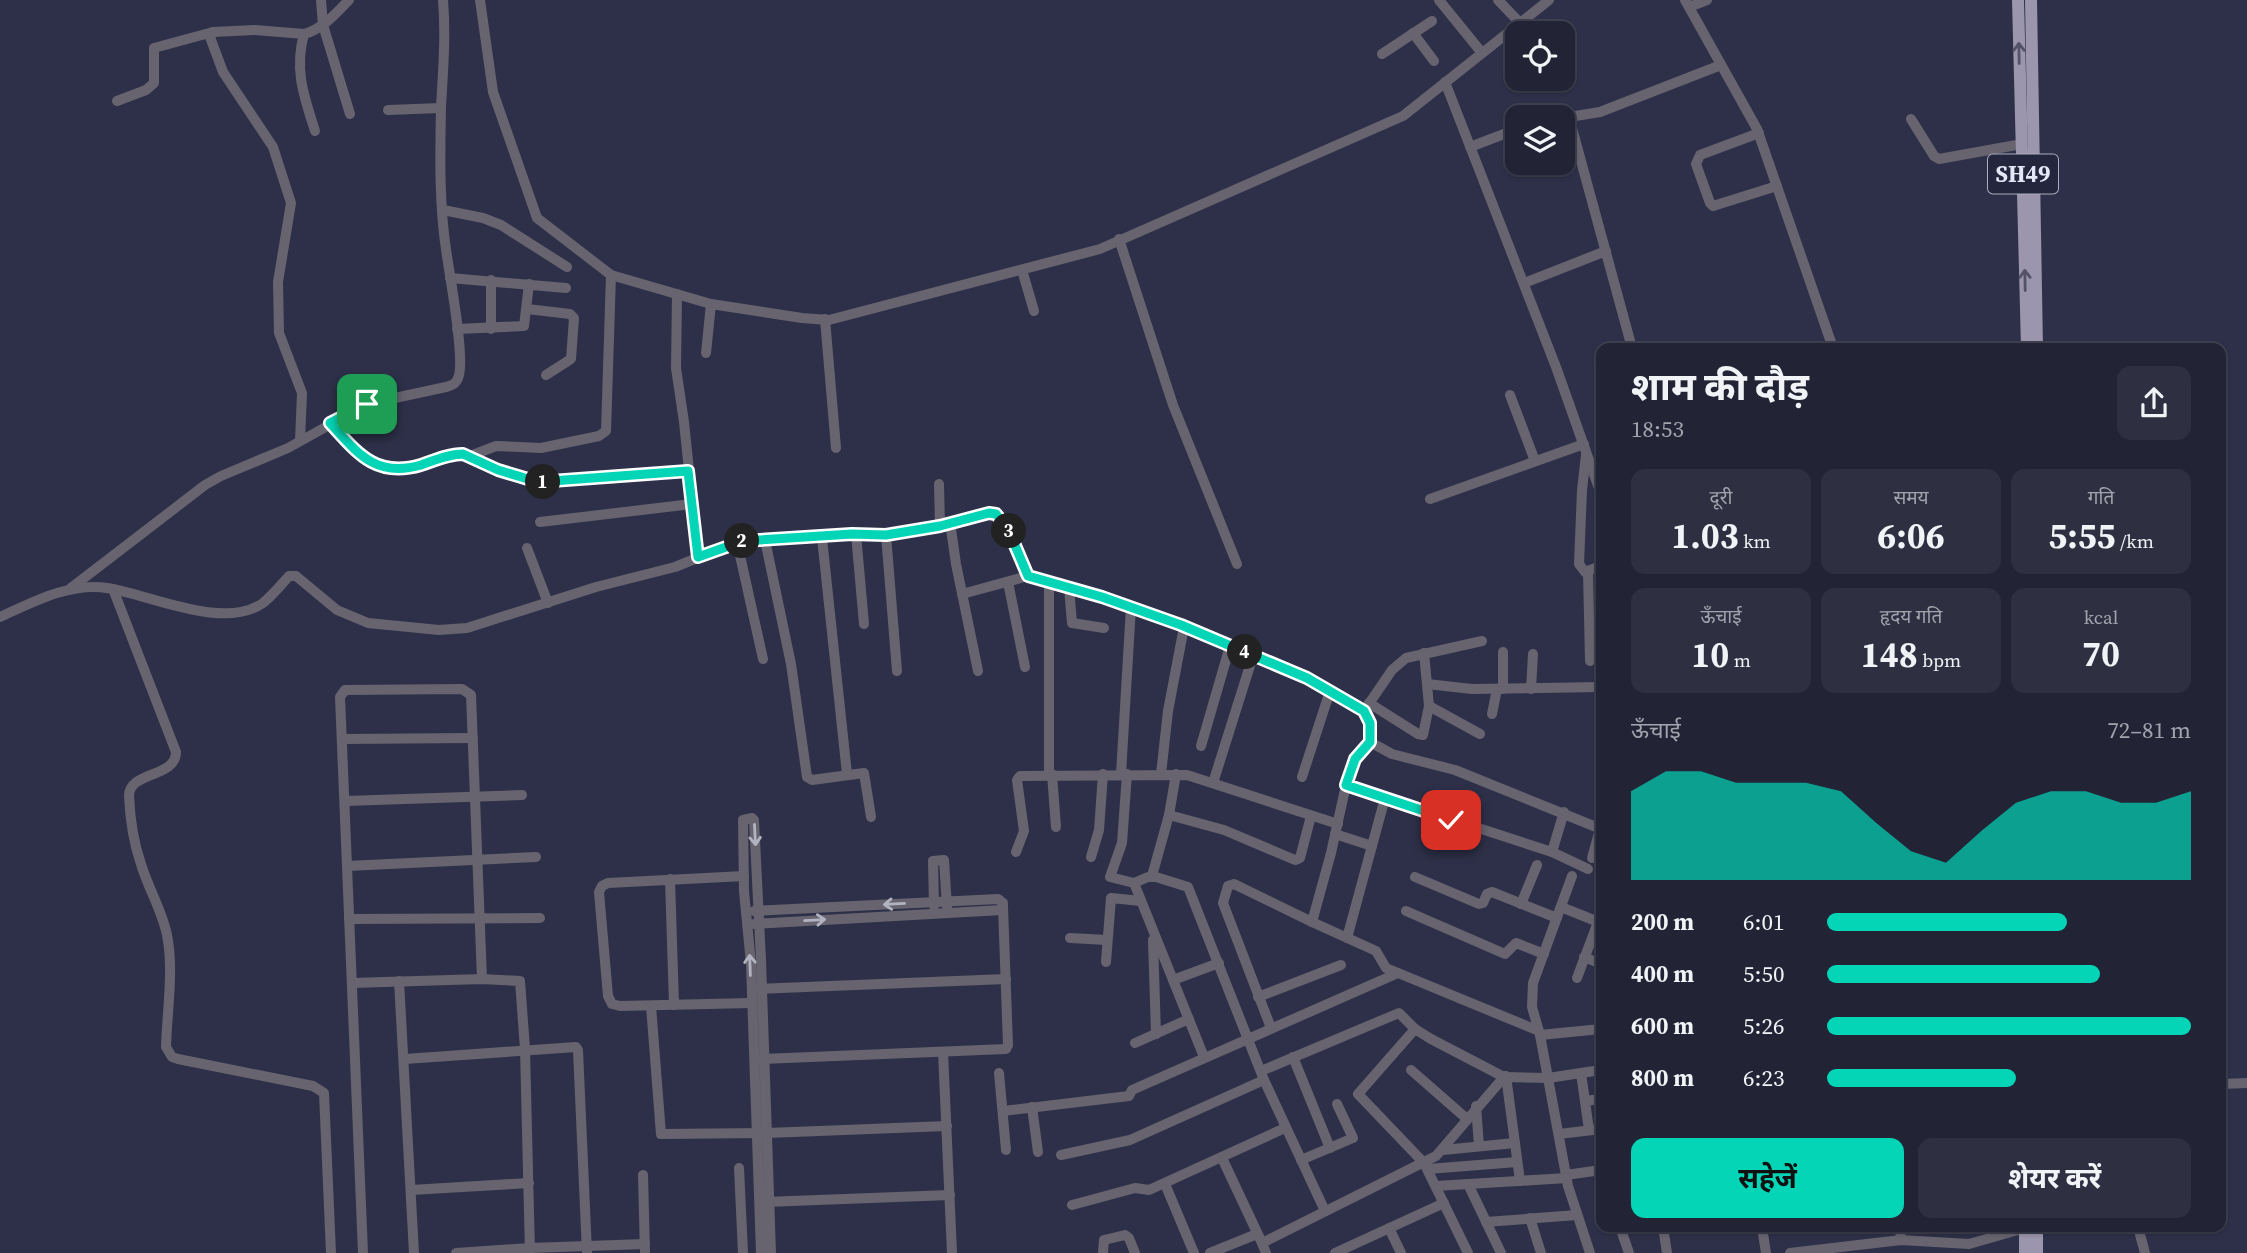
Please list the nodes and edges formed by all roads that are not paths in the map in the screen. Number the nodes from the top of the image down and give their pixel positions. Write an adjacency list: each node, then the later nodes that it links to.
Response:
1 (321, 0): 15 (street)
2 (349, 0): 15 (street)
3 (443, 0): 26 (street)
4 (480, 0): 43 (street)
5 (1439, 0): 20 (street)
6 (1498, 0): 13 (street)
7 (1549, 0): 14 (street)
8 (1707, 0): 11 (street)
9 (2018, 0): 34 (main road, SH49, one-way to 9)
10 (2031, 0): 59 (main road, SH49)
11 (1687, 4): 23 (street)
12 (1432, 21): 17 (street)
13 (1518, 21)
14 (1523, 21)
15 (323, 24): 18 (street); 28 (street)
16 (213, 32): 18 (street); 25 (street); 64 (street)
17 (1413, 33): 21 (street); 22 (street)
18 (304, 34): 31 (street)
19 (1505, 35): 20 (street)
20 (1482, 53): 24 (street)
21 (1382, 54)
22 (1434, 61)
23 (1721, 65): 29 (street); 32 (street)
24 (1445, 82): 35 (street); 39 (street)
25 (117, 101)
26 (441, 108): 27 (street); 38 (street)
27 (388, 110)
28 (350, 114)
29 (1575, 116)
30 (1911, 119): 34 (street)
31 (315, 131)
32 (1759, 133): 37 (street); 37 (street)
33 (1505, 134): 35 (street)
34 (2022, 144): 58 (main road, SH49, one-way to 34)
35 (1470, 147): 46 (street)
36 (1575, 148): 40 (street)
37 (1777, 186): 57 (street)
38 (443, 210): 41 (street); 44 (street)
39 (1119, 239): 42 (street); 83 (street)
40 (1606, 251): 46 (street); 56 (street)
41 (567, 267)
42 (1022, 270): 52 (street); 53 (street)
43 (611, 275): 49 (street); 67 (street)
44 (450, 278): 45 (street); 54 (street)
45 (491, 280): 47 (street); 55 (street)
46 (1524, 283): 65 (street)
47 (529, 285): 48 (street); 51 (street)
48 (566, 288)
49 (677, 294): 50 (street); 69 (street)
50 (711, 304): 53 (street); 60 (street)
51 (527, 309): 55 (street); 61 (street)
52 (1034, 311)
53 (825, 320): 66 (street)
54 (457, 328): 55 (street); 63 (street)
55 (491, 329)
56 (1631, 343)
57 (1831, 343)
58 (2026, 343)
59 (2037, 343)
60 (706, 354)
61 (546, 375)
62 (1510, 395): 68 (street)
63 (330, 423): 64 (street); 67 (street)
64 (300, 441): 91 (street)
65 (1585, 448): 68 (street); 70 (street); 85 (street)
66 (836, 449)
67 (470, 456): 69 (street)
68 (1535, 461): 72 (street)
69 (688, 471): 73 (street)
70 (1596, 480)
71 (939, 484): 75 (street)
72 (1430, 499)
73 (692, 505): 74 (street); 82 (street)
74 (540, 522)
75 (945, 524): 77 (street); 86 (street); 92 (street)
76 (856, 534): 77 (street); 78 (street); 96 (street)
77 (886, 535): 108 (street)
78 (822, 538): 79 (street); 123 (street)
79 (765, 540): 80 (street); 123 (street)
80 (737, 542): 82 (street); 105 (street)
81 (527, 548): 93 (street)
82 (698, 557): 93 (street)
83 (1237, 564)
84 (1596, 568): 85 (street)
85 (1588, 572): 106 (street)
86 (1028, 576): 87 (street); 88 (street)
87 (1049, 581): 89 (street); 124 (street)
88 (1008, 582): 92 (street); 107 (street)
89 (1069, 587): 94 (street); 98 (street)
90 (113, 589): 91 (street); 93 (street); 284 (street)
91 (67, 591): 95 (street)
92 (962, 594): 109 (street)
93 (548, 603)
94 (1131, 607): 97 (street); 126 (street)
95 (0, 617)
96 (863, 624)
97 (1184, 627): 100 (street); 127 (street)
98 (1104, 628)
99 (1482, 641): 102 (street)
100 (1230, 646): 104 (street); 122 (street)
101 (1503, 652): 112 (street)
102 (1424, 653): 110 (street); 116 (street)
103 (1534, 654): 113 (street)
104 (1254, 656): 114 (street); 130 (street)
105 (763, 659)
106 (1590, 661)
107 (1025, 667)
108 (897, 671)
109 (978, 671)
110 (1427, 684): 112 (street); 115 (street)
111 (1596, 687): 113 (street)
112 (1500, 689): 113 (street); 117 (street)
113 (1531, 689)
114 (1330, 691): 116 (street); 129 (street)
115 (1429, 706): 116 (street); 118 (street)
116 (1366, 707): 121 (street)
117 (1492, 714)
118 (1480, 734)
119 (473, 738): 120 (street); 120 (street); 133 (street)
120 (342, 739): 135 (street)
121 (1370, 742): 131 (street); 136 (street)
122 (1201, 746)
123 (847, 774): 139 (street)
124 (1050, 774): 125 (street); 140 (street); 145 (street)
125 (1102, 774): 126 (street); 148 (street)
126 (1124, 774): 127 (street); 157 (street)
127 (1161, 774): 128 (street)
128 (1176, 774): 130 (street); 137 (street)
129 (1302, 777)
130 (1213, 783): 138 (street)
131 (1346, 785): 134 (street); 142 (street)
132 (522, 795): 133 (street)
133 (476, 797): 135 (street); 149 (street)
134 (1385, 798): 144 (street); 146 (street)
135 (345, 801): 151 (street)
136 (1564, 812): 141 (street); 146 (street)
137 (1170, 815): 138 (street); 153 (street)
138 (1311, 816): 142 (street)
139 (871, 817)
140 (1056, 827)
141 (1596, 827)
142 (1336, 829): 144 (street); 175 (street)
143 (1596, 844): 146 (street)
144 (1372, 846): 181 (street)
145 (1016, 852)
146 (1552, 852)
147 (536, 857): 149 (street)
148 (1091, 857)
149 (478, 860): 151 (street); 170 (street)
150 (1537, 865): 161 (street)
151 (347, 866): 174 (street)
152 (744, 876): 156 (street); 165 (street); 166 (street, one-way to 166)
153 (1152, 876): 157 (street); 188 (street)
154 (1573, 876): 163 (street)
155 (1415, 877): 161 (street)
156 (670, 879): 201 (street); 202 (street)
157 (1134, 883): 158 (street)
158 (1141, 901): 180 (street); 183 (street)
159 (934, 902): 160 (street); 160 (street); 162 (street, one-way to 162); 169 (street)
160 (946, 902): 164 (street); 168 (street)
161 (1521, 904): 173 (street)
162 (862, 906): 166 (street); 172 (street)
163 (1561, 907): 173 (street); 176 (street)
164 (1002, 910): 168 (street); 193 (street)
165 (746, 911): 166 (street); 178 (street)
166 (759, 911): 177 (street)
167 (1406, 911): 184 (street)
168 (947, 913): 169 (street)
169 (934, 914): 172 (street)
170 (480, 917): 171 (street); 174 (street); 192 (street)
171 (540, 918)
172 (863, 918): 177 (street, one-way to 172)
173 (1557, 918): 184 (street)
174 (349, 919): 196 (street)
175 (1312, 922): 181 (street); 199 (street)
176 (1596, 922)
177 (760, 923): 178 (street); 197 (street)
178 (747, 924): 198 (street, one-way to 178)
179 (1596, 930): 185 (street)
180 (1153, 932): 195 (street); 208 (street)
181 (1347, 937): 190 (street)
182 (1070, 938): 183 (street)
183 (1107, 940): 186 (street)
184 (1544, 954): 207 (street)
185 (1584, 957): 187 (street); 191 (street)
186 (1106, 962)
187 (1596, 962)
188 (1219, 963): 195 (street); 209 (street)
189 (1341, 965): 199 (street)
190 (1398, 973): 204 (street); 207 (street)
191 (1577, 978)
192 (482, 979): 194 (street); 211 (street)
193 (1006, 979): 197 (street); 212 (street)
194 (399, 981): 196 (street); 215 (street)
195 (1173, 981): 203 (street)
196 (352, 983): 285 (street)
197 (762, 989): 198 (street); 216 (street)
198 (751, 990): 200 (street)
199 (1258, 997): 204 (street)
200 (751, 1003): 201 (street); 216 (street)
201 (674, 1005): 202 (street)
202 (651, 1006): 237 (street)
203 (1189, 1019): 208 (street); 213 (street)
204 (1271, 1028): 209 (street)
205 (1415, 1029): 214 (street); 222 (street); 249 (street)
206 (1596, 1029): 207 (street)
207 (1539, 1033): 223 (street)
208 (1156, 1034): 210 (street)
209 (1249, 1038): 213 (street); 221 (street)
210 (1135, 1043)
211 (525, 1049): 215 (street); 255 (street); 281 (street)
212 (943, 1052): 216 (street); 233 (street)
213 (1204, 1057): 230 (street)
214 (1293, 1057): 221 (street); 241 (street)
215 (405, 1059): 259 (street)
216 (759, 1059): 237 (street)
217 (1411, 1070): 232 (street)
218 (1596, 1071): 220 (street)
219 (999, 1073): 231 (street)
220 (1581, 1073): 223 (street); 227 (street)
221 (1262, 1075): 234 (street); 245 (street)
222 (1505, 1077): 223 (street); 229 (street); 239 (street)
223 (1548, 1078): 238 (street)
224 (2247, 1083): 225 (street)
225 (2226, 1084)
226 (1596, 1100): 227 (street)
227 (1585, 1101): 236 (street)
228 (1337, 1104): 241 (street)
229 (1476, 1106): 232 (street); 240 (street)
230 (1032, 1107): 231 (street); 244 (street)
231 (1003, 1111): 242 (street)
232 (1467, 1119): 243 (street)
233 (947, 1126): 237 (street); 260 (street)
234 (1285, 1128): 246 (street); 247 (street)
235 (1596, 1129): 236 (street)
236 (1589, 1130): 238 (street)
237 (762, 1133): 261 (street)
238 (1559, 1134): 253 (street)
239 (1515, 1143): 240 (street); 248 (street)
240 (1479, 1146): 243 (street)
241 (1331, 1148): 247 (street)
242 (1006, 1150)
243 (1443, 1150): 249 (street)
244 (1038, 1152)
245 (1061, 1156)
246 (1222, 1158): 256 (street); 278 (street)
247 (1301, 1160): 264 (street)
248 (1517, 1162): 249 (street); 254 (street)
249 (1426, 1166): 258 (street); 264 (street)
250 (738, 1168): 288 (street)
251 (1596, 1172): 253 (street)
252 (643, 1175): 279 (street)
253 (1567, 1177): 254 (street); 265 (street)
254 (1520, 1181): 257 (street)
255 (529, 1183): 259 (street); 280 (street)
256 (1165, 1184): 263 (street); 294 (street)
257 (1468, 1184): 258 (street); 267 (street)
258 (1436, 1186): 262 (street)
259 (411, 1190): 286 (street)
260 (950, 1195): 261 (street); 291 (street)
261 (764, 1202): 289 (street); 290 (street)
262 (1444, 1203): 268 (street); 297 (street)
263 (1072, 1205)
264 (1325, 1211): 278 (street)
265 (1577, 1215): 266 (street); 300 (street)
266 (1530, 1218): 267 (street); 299 (street)
267 (1486, 1222): 298 (street)
268 (1389, 1228): 282 (street); 296 (street)
269 (1622, 1232): 301 (street)
270 (1664, 1232): 302 (street)
271 (1763, 1232): 303 (street)
272 (1900, 1232): 277 (street)
273 (2011, 1232): 277 (street)
274 (2028, 1232): 305 (main road)
275 (2031, 1232): 306 (main road)
276 (2139, 1232): 307 (street)
277 (1901, 1240): 283 (street)
278 (1262, 1243): 295 (street)
279 (645, 1249): 281 (street)
280 (530, 1250): 281 (street); 287 (street)
281 (587, 1250)
282 (1338, 1252)
283 (1801, 1252): 304 (street)
284 (331, 1253)
285 (363, 1253)
286 (414, 1253)
287 (456, 1253)
288 (743, 1253)
289 (761, 1253)
290 (771, 1253)
291 (952, 1253)
292 (1103, 1253): 293 (street)
293 (1135, 1253)
294 (1194, 1253)
295 (1210, 1253)
296 (1401, 1253)
297 (1468, 1253)
298 (1501, 1253)
299 (1541, 1253)
300 (1590, 1253)
301 (1629, 1253)
302 (1667, 1253)
303 (1766, 1253)
304 (1790, 1253)
305 (2025, 1253)
306 (2037, 1253)
307 (2145, 1253)

